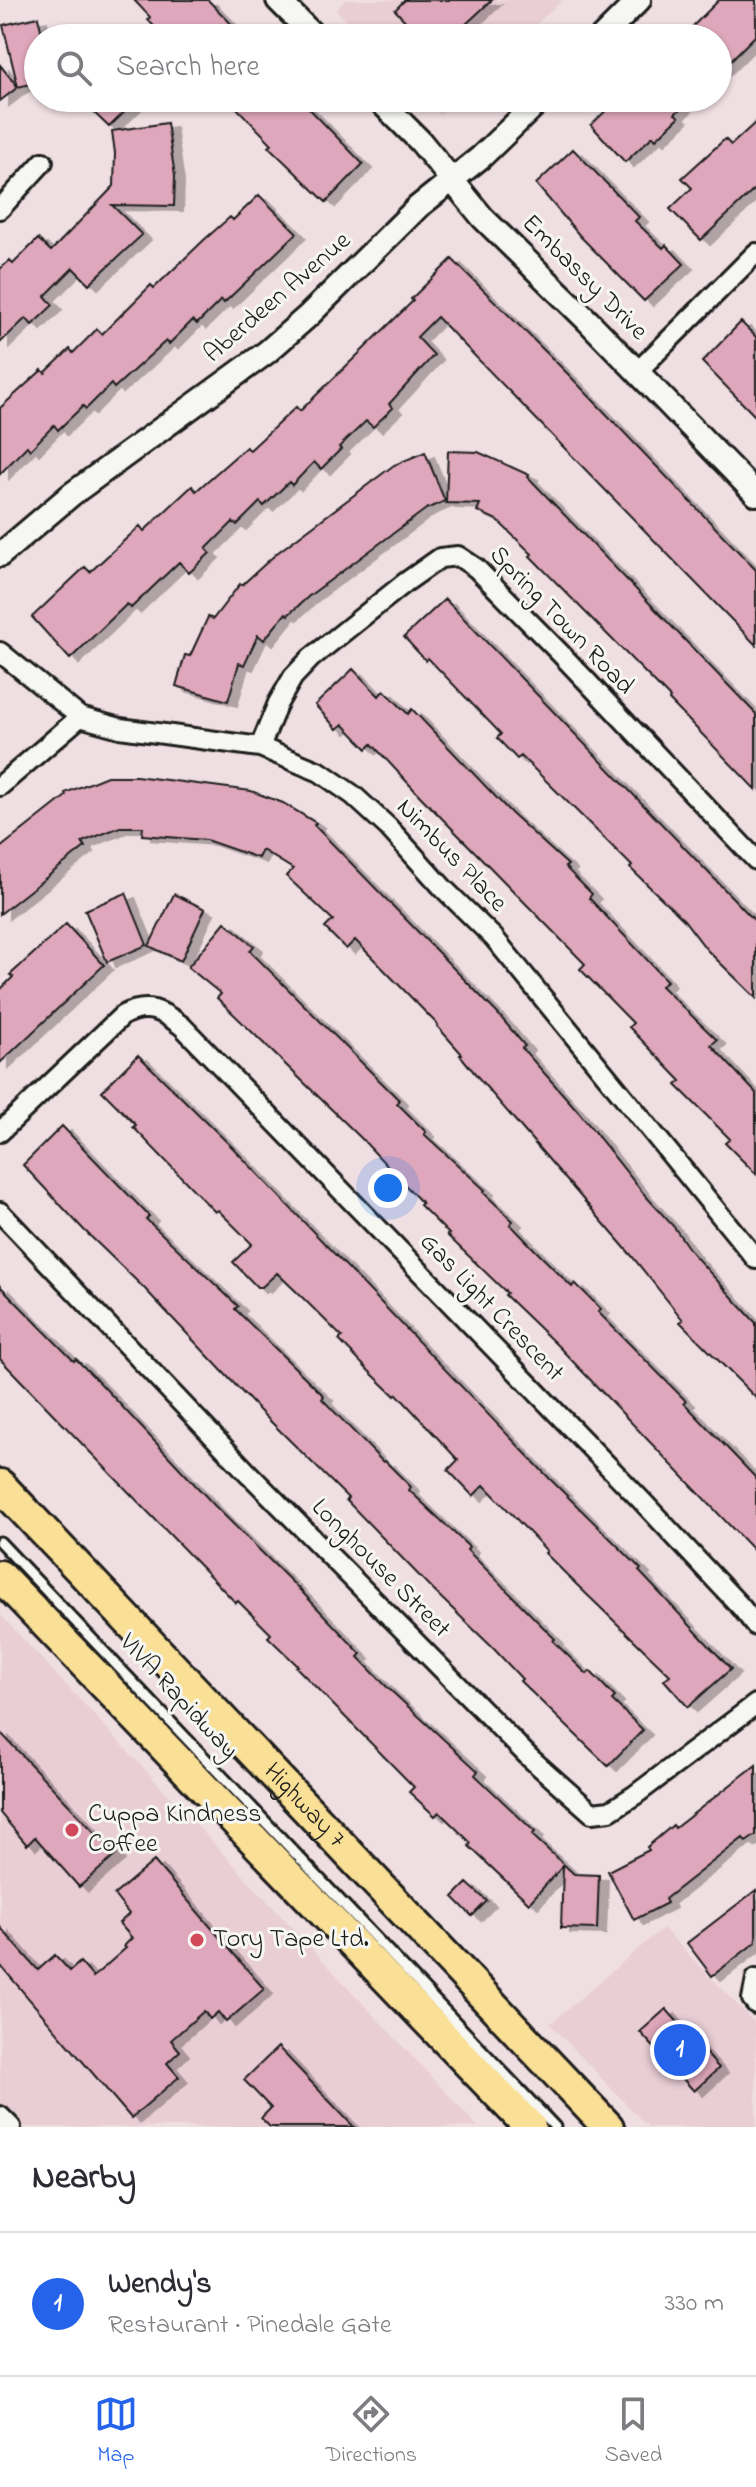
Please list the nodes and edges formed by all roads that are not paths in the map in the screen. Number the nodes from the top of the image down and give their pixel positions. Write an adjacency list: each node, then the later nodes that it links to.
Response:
1 (278, 0): 3 (street)
2 (639, 0): 4 (street)
3 (302, 24)
4 (615, 24)
5 (391, 112): 8 (street, Embassy Drive)
6 (528, 112): 8 (street, Aberdeen Avenue)
7 (43, 162): 9 (street)
8 (452, 180): 11 (street, Embassy Drive); 13 (street, Aberdeen Avenue)
9 (0, 209)
10 (756, 253): 11 (street)
11 (638, 371): 12 (street, Embassy Drive)
12 (756, 494)
13 (0, 555)
14 (0, 652): 15 (street, Nimbus Place)
15 (80, 717): 16 (street, Nimbus Place); 17 (street)
16 (260, 747): 18 (street, Spring Town Road); 21 (street, Nimbus Place)
17 (0, 786)
18 (756, 860)
19 (0, 1132): 25 (street, Gas Light Crescent)
20 (0, 1212): 26 (street, Longhouse Street)
21 (756, 1259)
22 (0, 1485): 33 (main road, Highway 7)
23 (0, 1542): 32 (lane, VIVA Rapidway)
24 (0, 1576): 31 (main road)
25 (756, 1626)
26 (756, 1704)
27 (756, 1979): 28 (street)
28 (756, 2004)
29 (0, 2116): 30 (street)
30 (11, 2127)
31 (530, 2127)
32 (555, 2127)
33 (608, 2127)

